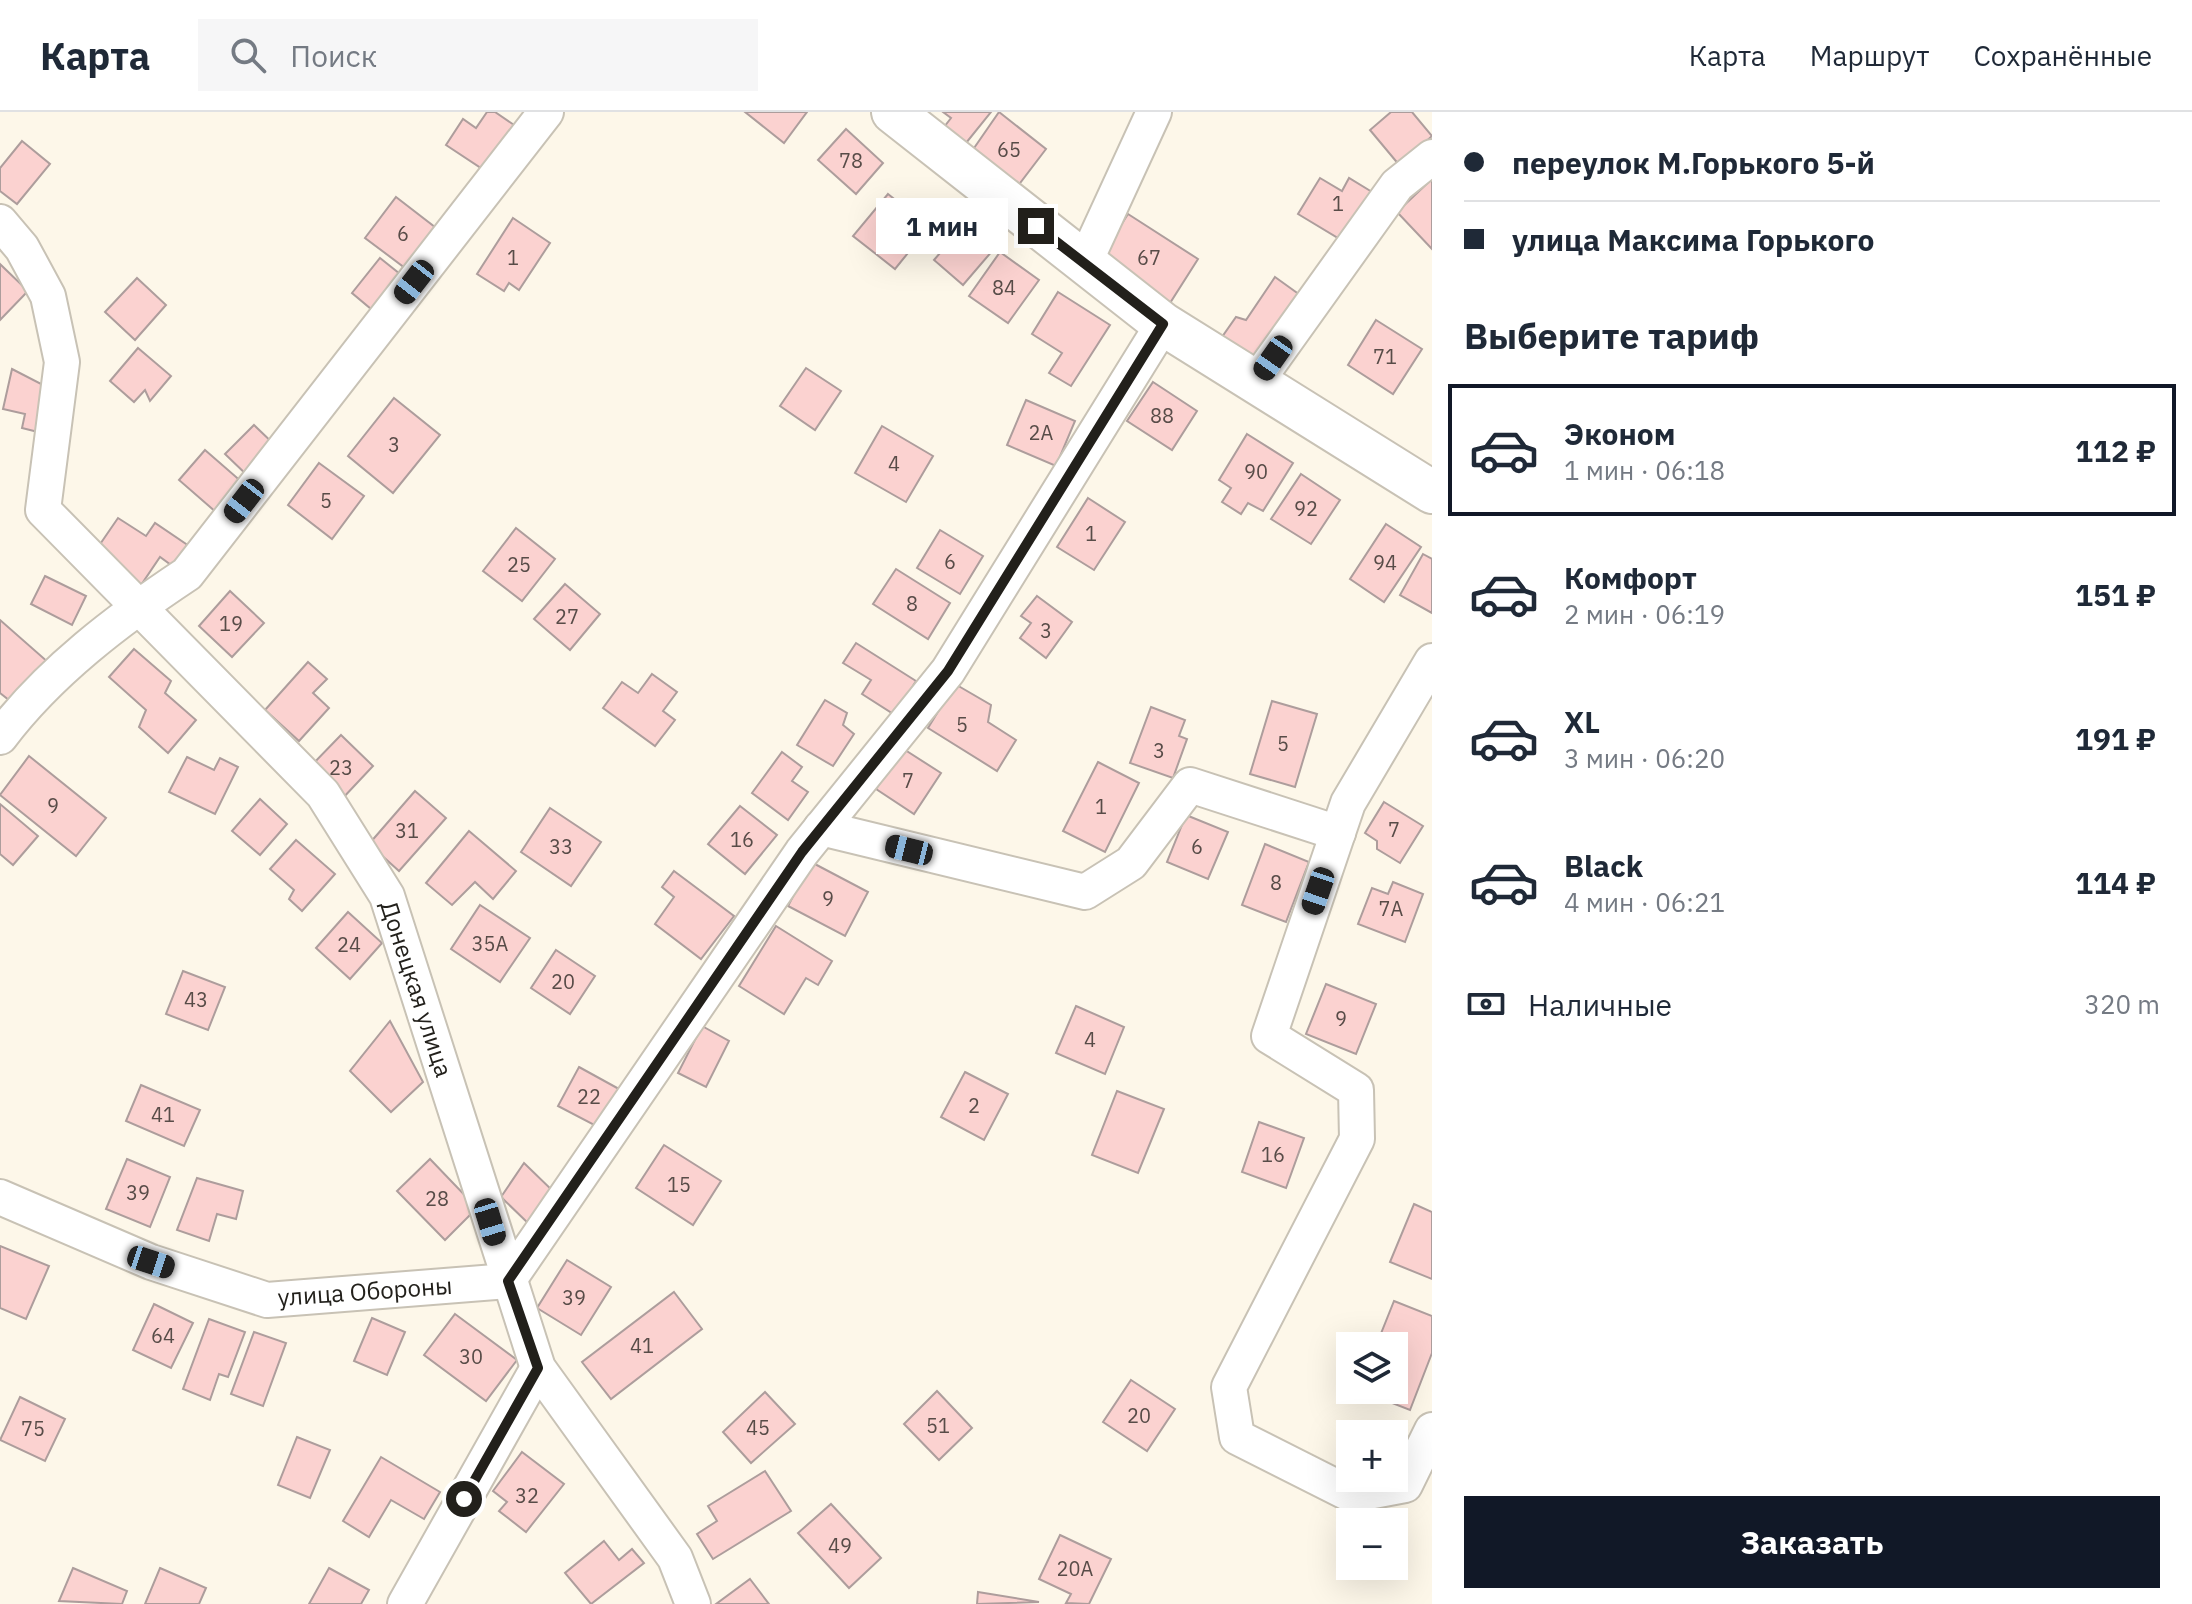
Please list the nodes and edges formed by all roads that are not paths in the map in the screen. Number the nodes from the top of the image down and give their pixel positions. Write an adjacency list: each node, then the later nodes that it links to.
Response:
1 (546, 112): 10 (street)
2 (893, 112): 6 (street)
3 (1154, 112): 6 (street)
4 (1432, 157): 8 (street)
5 (0, 222): 10 (street, Донецкая улица)
6 (1084, 264): 7 (street)
7 (1163, 324): 8 (street); 13 (street)
8 (1256, 382): 9 (street)
9 (1432, 492)
10 (137, 607): 12 (street); 16 (street, Донецкая улица)
11 (1432, 661): 14 (street)
12 (0, 737)
13 (821, 828): 14 (street); 16 (street)
14 (1338, 833): 18 (street)
15 (0, 1197): 16 (street, улица Обороны)
16 (508, 1281): 17 (street, Донецкая улица)
17 (538, 1368): 19 (street); 20 (street, Донецкая улица)
18 (1432, 1430)
19 (405, 1604)
20 (693, 1604)

